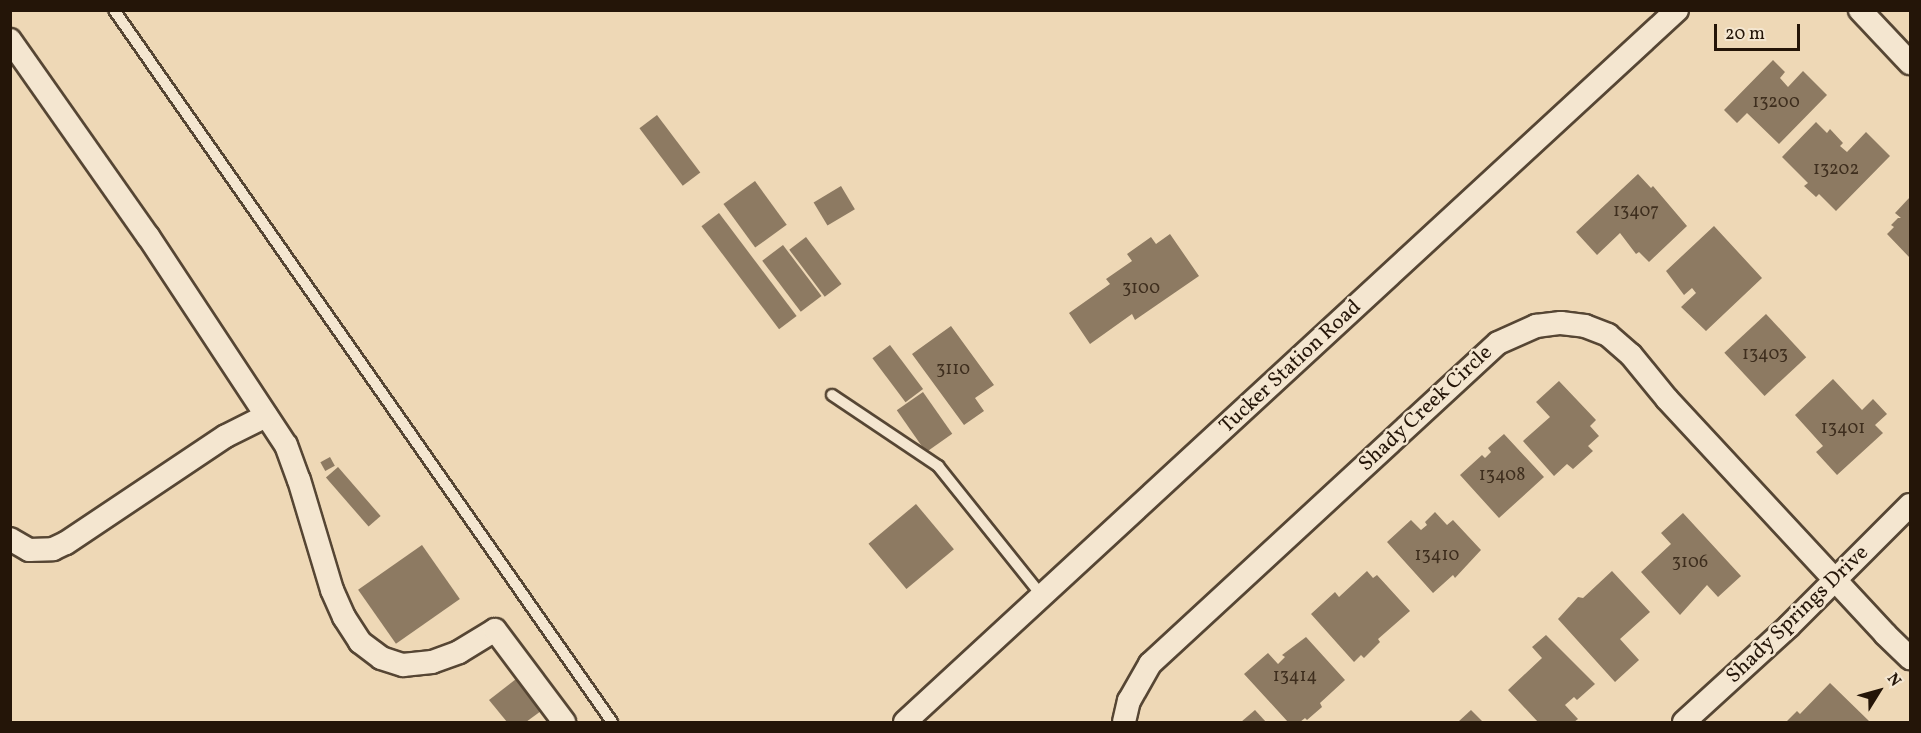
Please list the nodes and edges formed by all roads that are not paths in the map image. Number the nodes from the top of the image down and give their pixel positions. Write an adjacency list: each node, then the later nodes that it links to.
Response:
1 (114, 10): 14 (lane)
2 (1677, 10): 11 (street, Tucker Station Road)
3 (1860, 10): 5 (street)
4 (10, 40): 7 (street)
5 (1911, 63)
6 (832, 395): 11 (lane)
7 (266, 416): 9 (street); 13 (street)
8 (1911, 505): 10 (street, Shady Springs Drive)
9 (10, 539)
10 (1835, 580): 12 (street, Shady Creek Circle); 16 (street, Shady Creek Circle); 17 (street, Shady Springs Drive)
11 (1042, 596): 15 (street, Tucker Station Road)
12 (1911, 658)
13 (564, 723)
14 (612, 723)
15 (904, 723)
16 (1124, 723)
17 (1684, 723)

